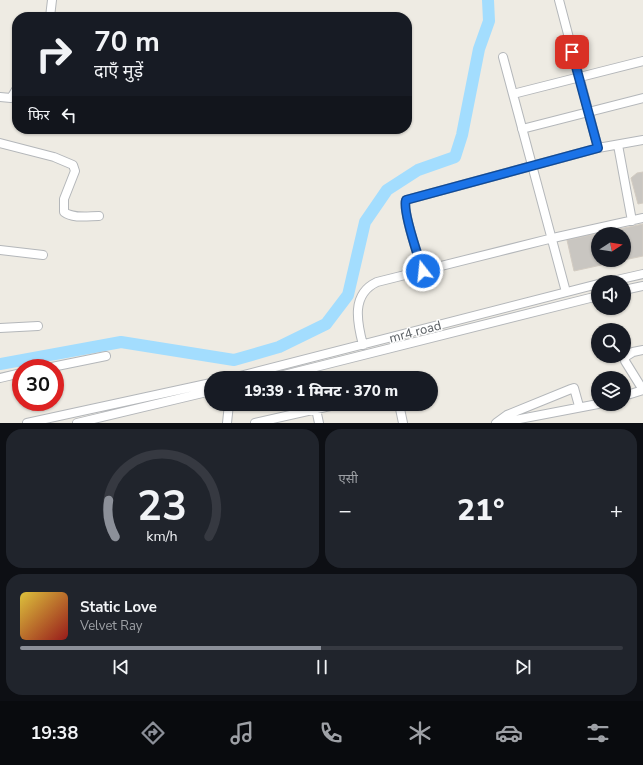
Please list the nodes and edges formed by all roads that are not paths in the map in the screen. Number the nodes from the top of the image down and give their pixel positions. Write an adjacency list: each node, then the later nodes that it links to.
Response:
1 (52, 0): 3 (street)
2 (559, 0): 6 (street)
3 (51, 12)
4 (503, 57): 7 (street)
5 (643, 61): 6 (street)
6 (579, 76): 7 (street); 11 (street)
7 (513, 94): 12 (street)
8 (12, 96): 9 (street)
9 (0, 97)
10 (643, 98): 11 (street)
11 (587, 112): 12 (street); 16 (street)
12 (522, 129): 17 (street)
13 (643, 140): 15 (street)
14 (0, 143): 18 (street)
15 (618, 145): 16 (street); 20 (street)
16 (598, 148): 17 (street)
17 (533, 167): 21 (street); 24 (street)
18 (99, 216)
19 (643, 218): 20 (street)
20 (632, 220): 21 (street)
21 (553, 238): 24 (street); 30 (street)
22 (0, 250): 23 (street)
23 (43, 255)
24 (423, 271): 34 (street)
25 (643, 274): 26 (street)
26 (631, 277)
27 (591, 286): 30 (street, mr4 road)
28 (643, 286): 29 (street)
29 (631, 289)
30 (566, 292): 34 (street, mr4 road)
31 (591, 298): 39 (street, mr4 road)
32 (38, 326): 33 (street)
33 (0, 328)
34 (364, 345): 38 (street, mr4 road)
35 (643, 350): 43 (street)
36 (106, 356): 37 (street)
37 (64, 365)
38 (260, 371)
39 (300, 371)
40 (12, 375): 41 (street)
41 (0, 378)
42 (204, 385): 53 (street)
43 (643, 390): 45 (street)
44 (204, 393): 54 (street)
45 (631, 394)
46 (591, 405): 47 (street)
47 (579, 406): 59 (street); 59 (street)
48 (228, 411): 55 (street)
49 (309, 411): 52 (street)
50 (316, 411): 57 (street)
51 (400, 411): 58 (street)
52 (277, 420): 56 (street)
53 (27, 423)
54 (77, 423)
55 (227, 423)
56 (255, 423)
57 (319, 423)
58 (403, 423)
59 (497, 423)

